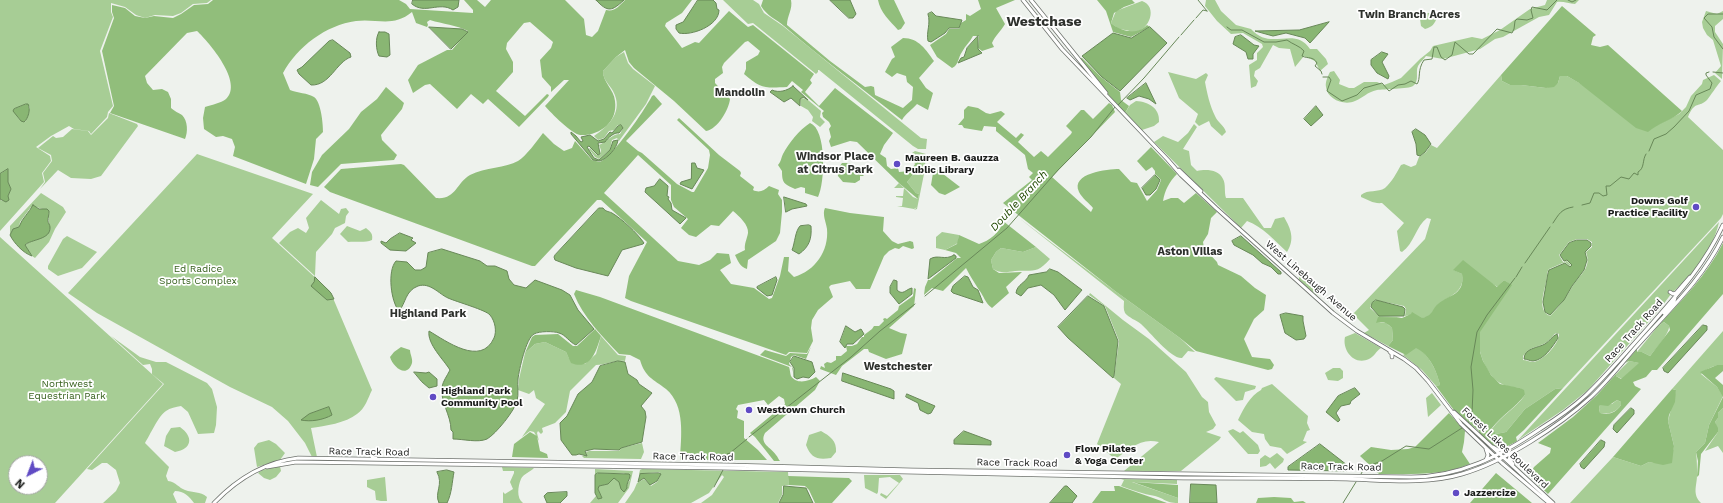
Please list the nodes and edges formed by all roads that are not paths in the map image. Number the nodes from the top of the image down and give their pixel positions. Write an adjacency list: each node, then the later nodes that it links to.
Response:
1 (1023, 0): 3 (main road, West Linebaugh Avenue)
2 (1031, 0): 3 (main road, West Linebaugh Avenue)
3 (1080, 65): 6 (main road, West Linebaugh Avenue)
4 (1723, 225): 7 (main road, Race Track Road)
5 (1723, 237): 11 (main road, Race Track Road)
6 (1286, 271): 8 (main road); 12 (main road, West Linebaugh Avenue)
7 (1697, 272): 9 (main road); 10 (main road, Race Track Road)
8 (1287, 276)
9 (1670, 292)
10 (1674, 298): 11 (main road); 16 (main road, Race Track Road)
11 (1657, 324): 22 (main road, Race Track Road)
12 (1355, 329): 13 (main road, West Linebaugh Avenue); 14 (main road, Forest Lakes Boulevard)
13 (1379, 344): 14 (main road); 15 (main road)
14 (1397, 354): 17 (main road); 21 (main road, Forest Lakes Boulevard)
15 (1392, 357)
16 (1560, 416): 19 (main road, Race Track Road); 22 (main road)
17 (1460, 422): 21 (main road); 21 (main road, Forest Lakes Boulevard)
18 (1537, 428): 19 (main road)
19 (1542, 428): 20 (main road, Race Track Road)
20 (1536, 432): 23 (main road); 27 (main road, Race Track Road)
21 (1476, 435): 23 (main road, Forest Lakes Boulevard); 27 (main road, Forest Lakes Boulevard); 32 (main road)
22 (1538, 436): 24 (main road, Race Track Road)
23 (1488, 444): 27 (main road, Forest Lakes Boulevard)
24 (1516, 449): 27 (main road, Race Track Road); 40 (main road)
25 (371, 455): 29 (main road)
26 (420, 457): 31 (main road)
27 (1499, 457): 32 (main road, Race Track Road); 39 (main road, Race Track Road); 40 (main road, Forest Lakes Boulevard); 42 (main road, Forest Lakes Boulevard)
28 (371, 460): 29 (main road, Race Track Road); 30 (main road, Race Track Road); 33 (main road)
29 (398, 460): 31 (main road, Race Track Road)
30 (316, 461): 33 (main road, Race Track Road); 41 (main road, Race Track Road)
31 (446, 461): 34 (main road, Race Track Road)
32 (1486, 462): 39 (main road, Race Track Road)
33 (334, 463): 34 (main road, Race Track Road)
34 (708, 466): 35 (main road, Race Track Road)
35 (771, 468): 36 (main road, Race Track Road); 38 (main road, Race Track Road)
36 (857, 468): 37 (main road, Race Track Road); 38 (main road)
37 (875, 468): 38 (main road); 39 (main road, Race Track Road)
38 (862, 472): 39 (main road, Race Track Road)
39 (1089, 474)
40 (1542, 494): 43 (main road, Forest Lakes Boulevard)
41 (214, 503)
42 (1549, 503)
43 (1553, 503)

